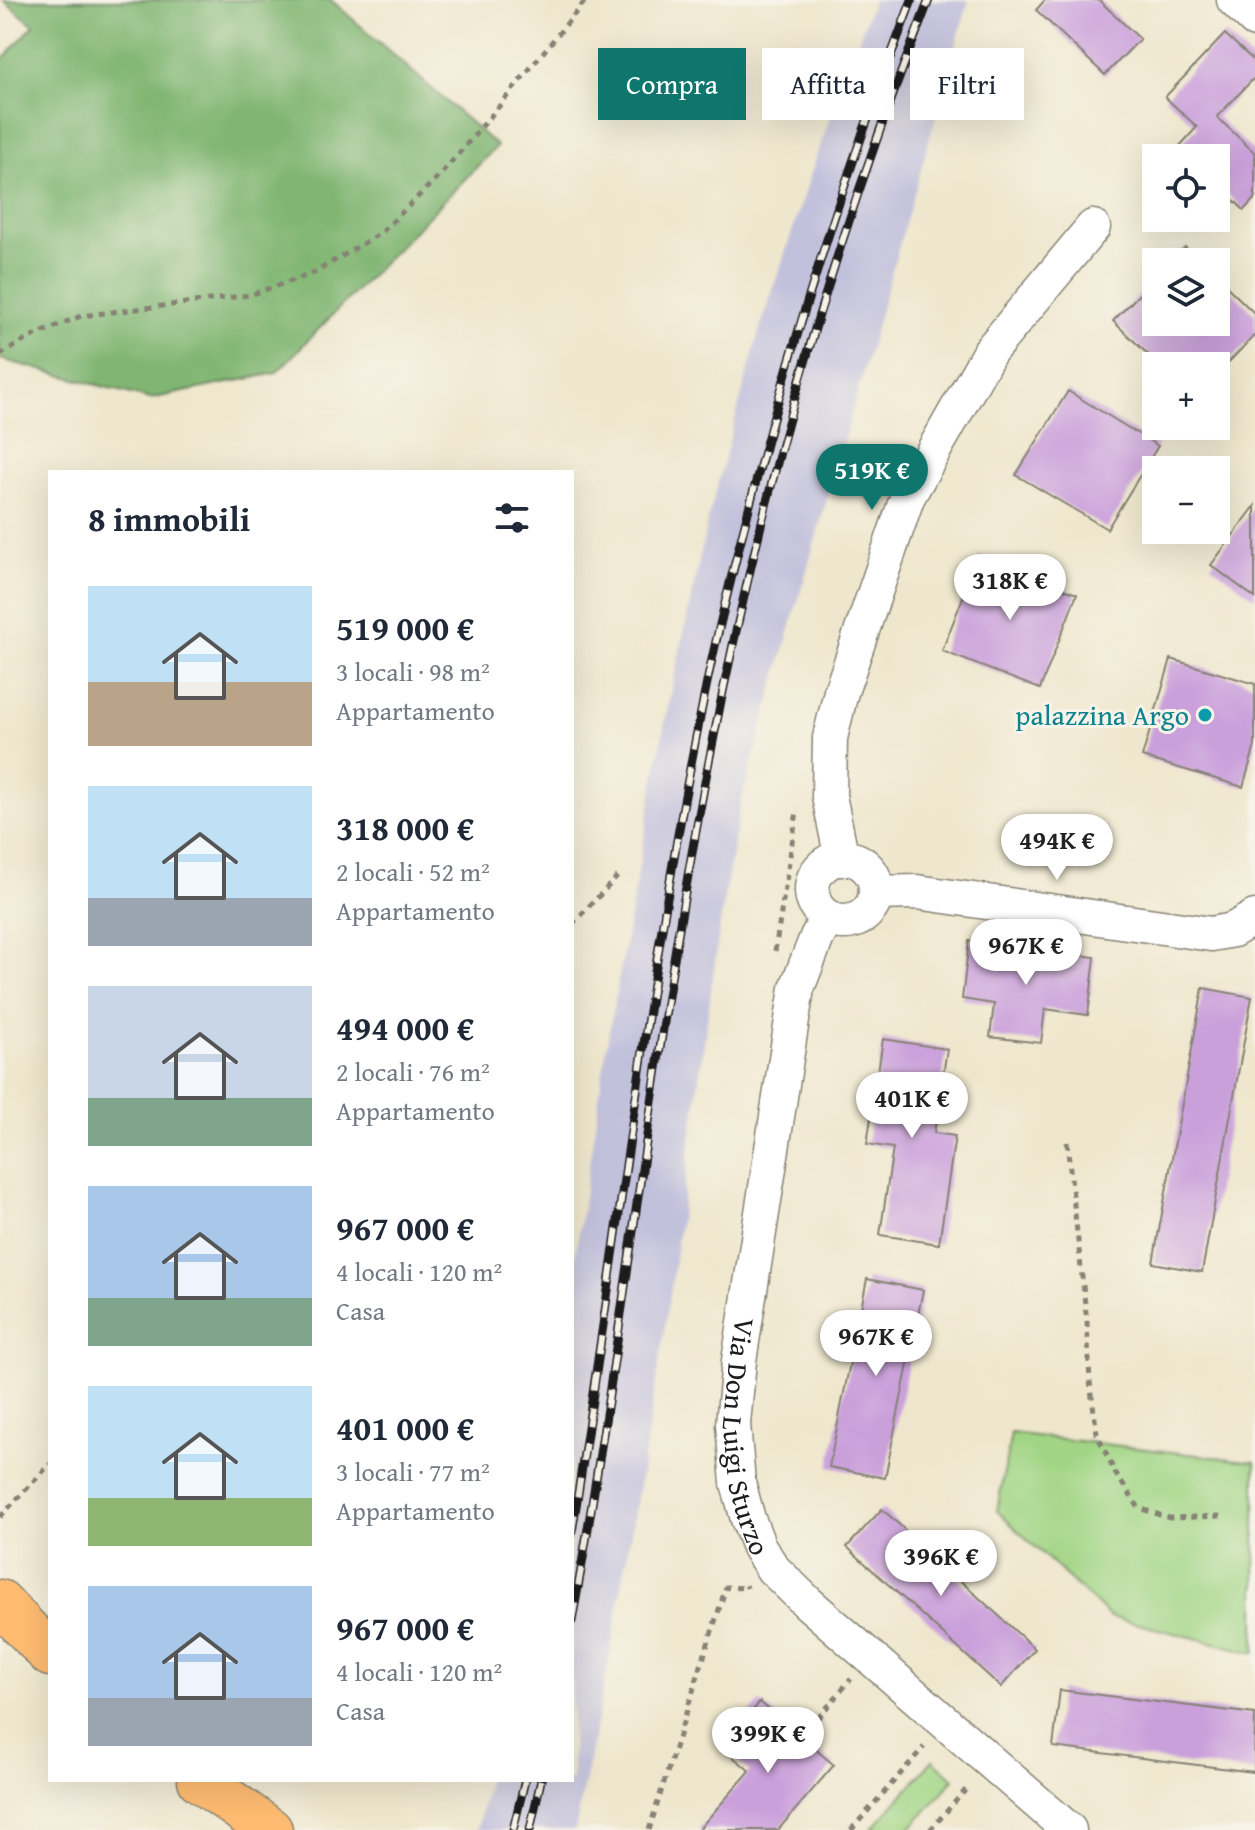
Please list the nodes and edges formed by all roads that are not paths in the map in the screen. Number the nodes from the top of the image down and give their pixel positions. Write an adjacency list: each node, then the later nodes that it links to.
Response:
1 (1234, 0): 2 (street)
2 (1255, 20)
3 (1093, 227): 4 (street)
4 (842, 859): 5 (street); 6 (street)
5 (876, 893): 6 (street); 7 (street)
6 (828, 917): 12 (street, Via Don Luigi Sturzo)
7 (1255, 917)
8 (0, 1602): 9 (main road)
9 (48, 1652)
10 (203, 1782): 11 (main road)
11 (270, 1830)
12 (1069, 1830)

